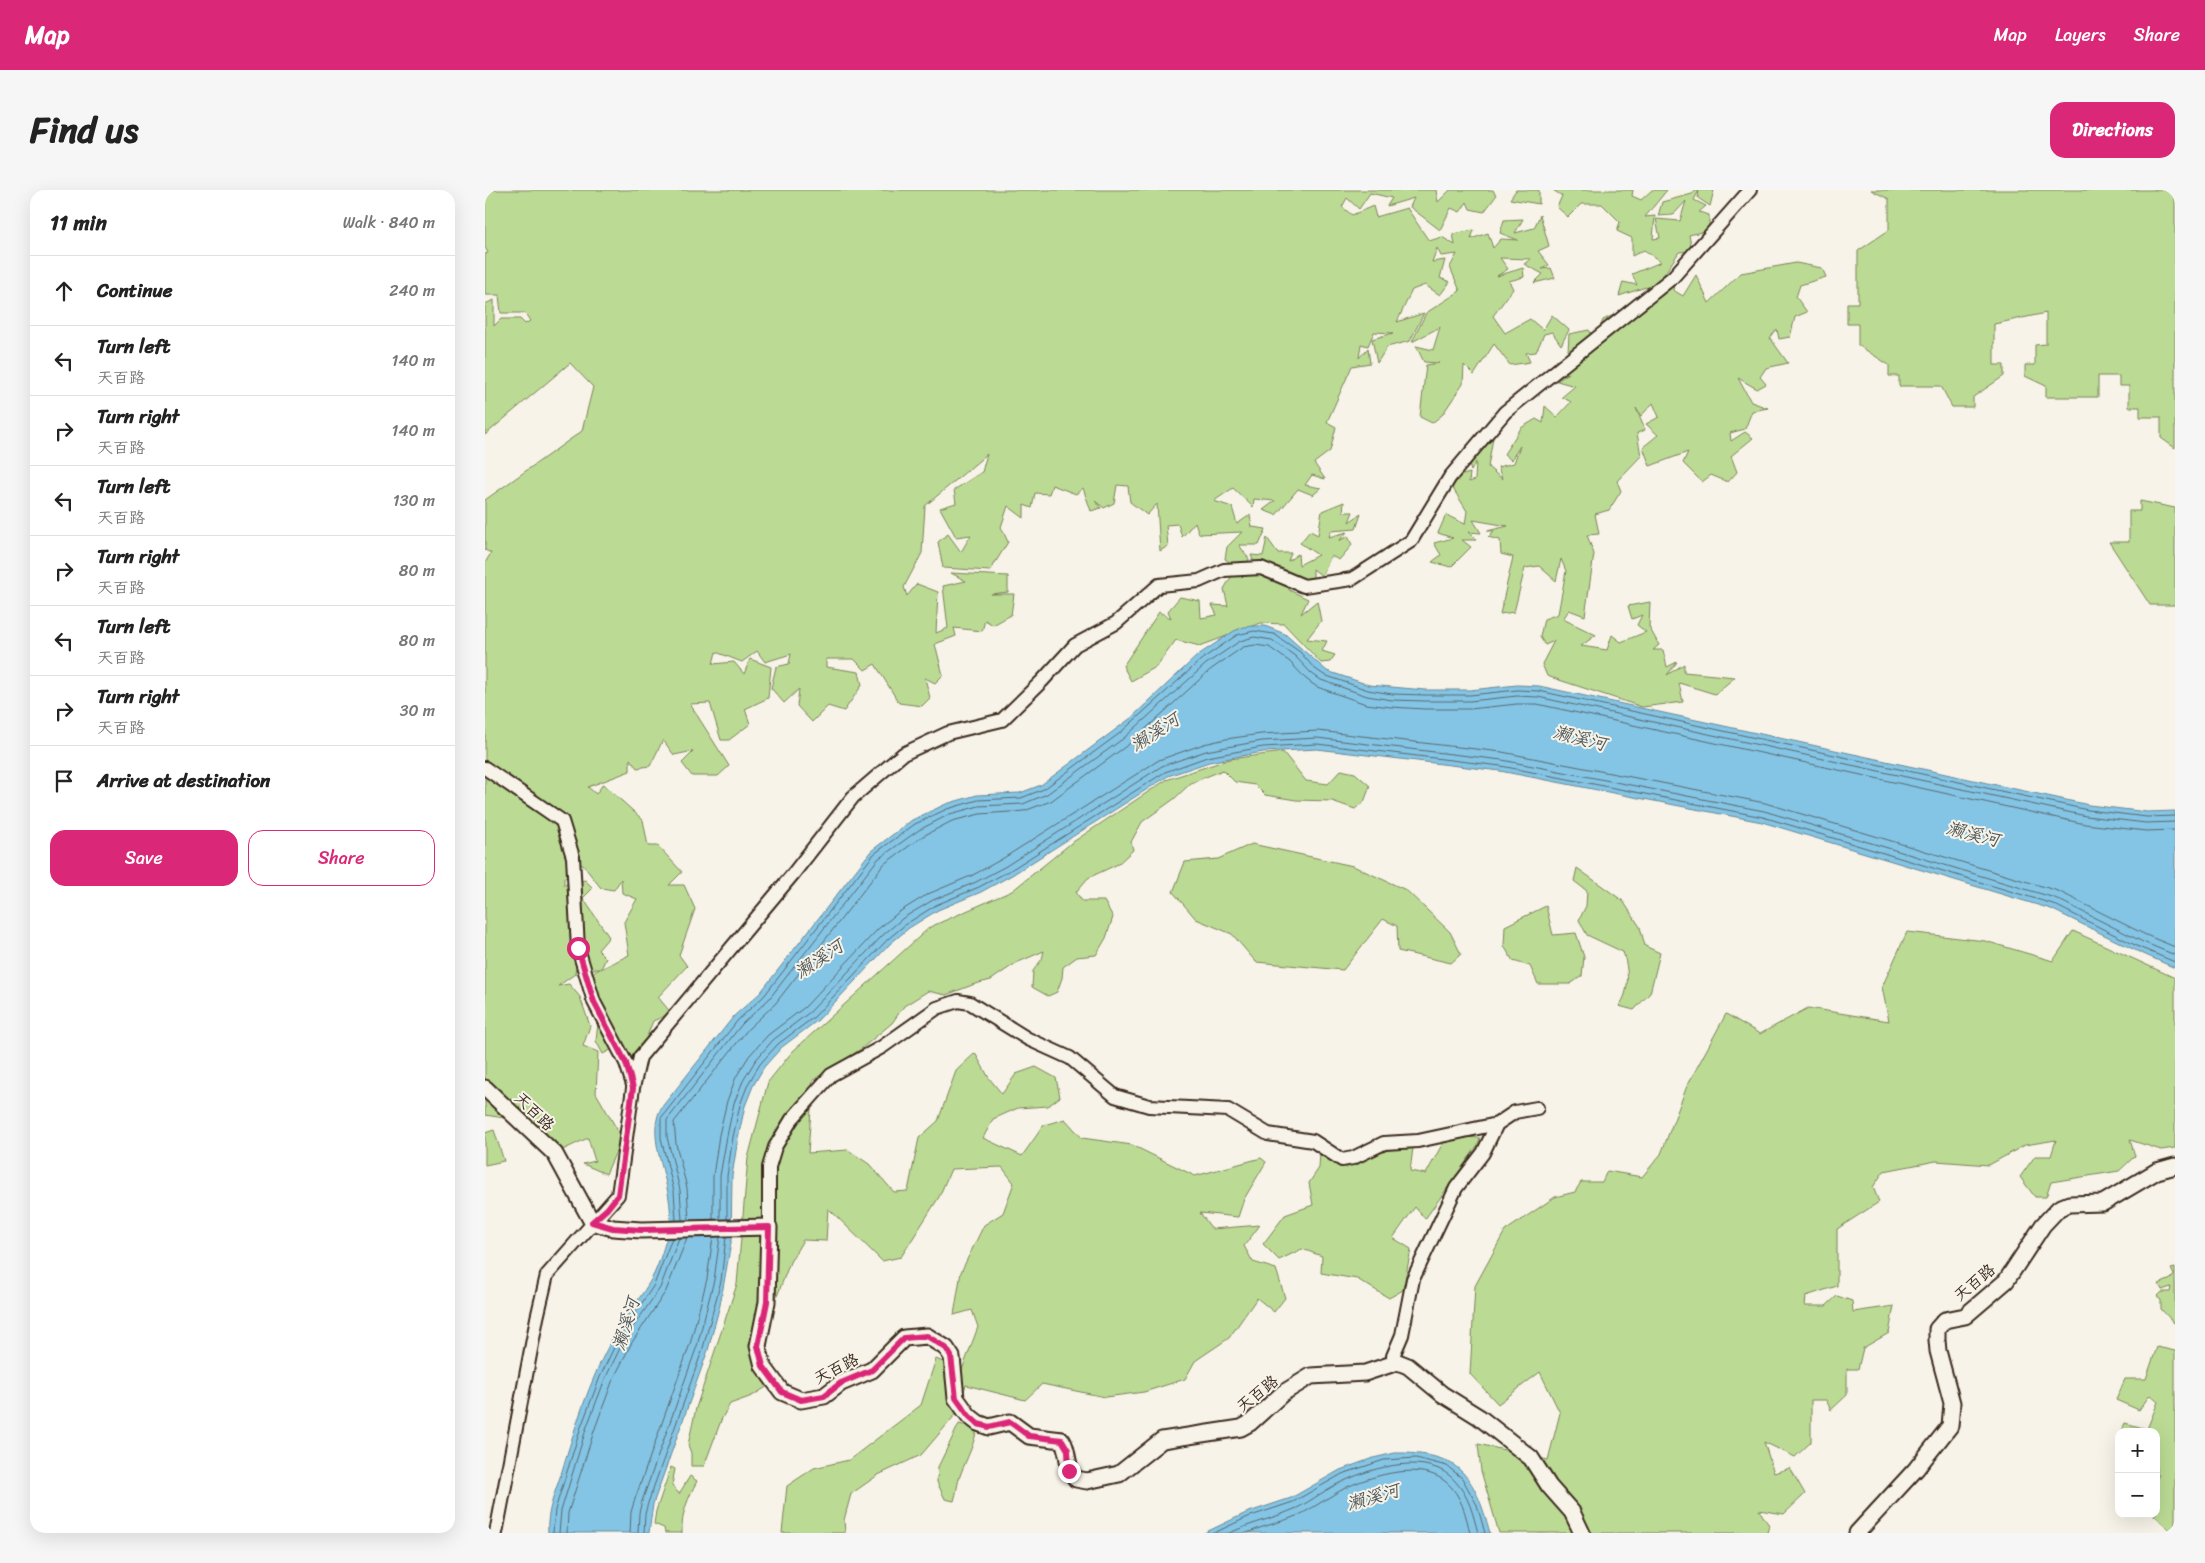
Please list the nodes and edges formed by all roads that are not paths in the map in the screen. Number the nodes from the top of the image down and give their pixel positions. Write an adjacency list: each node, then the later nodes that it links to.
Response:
1 (1750, 190): 4 (street)
2 (485, 768): 4 (street)
3 (485, 1088): 8 (main road, 天百路)
4 (633, 1088): 8 (street)
5 (1537, 1108): 6 (street)
6 (1497, 1124): 9 (street); 10 (street)
7 (2175, 1166): 13 (main road, 天百路)
8 (592, 1222): 9 (main road); 11 (street)
9 (769, 1227): 10 (main road, 天百路)
10 (1398, 1362): 12 (main road)
11 (496, 1533)
12 (1582, 1533)
13 (1857, 1533)

